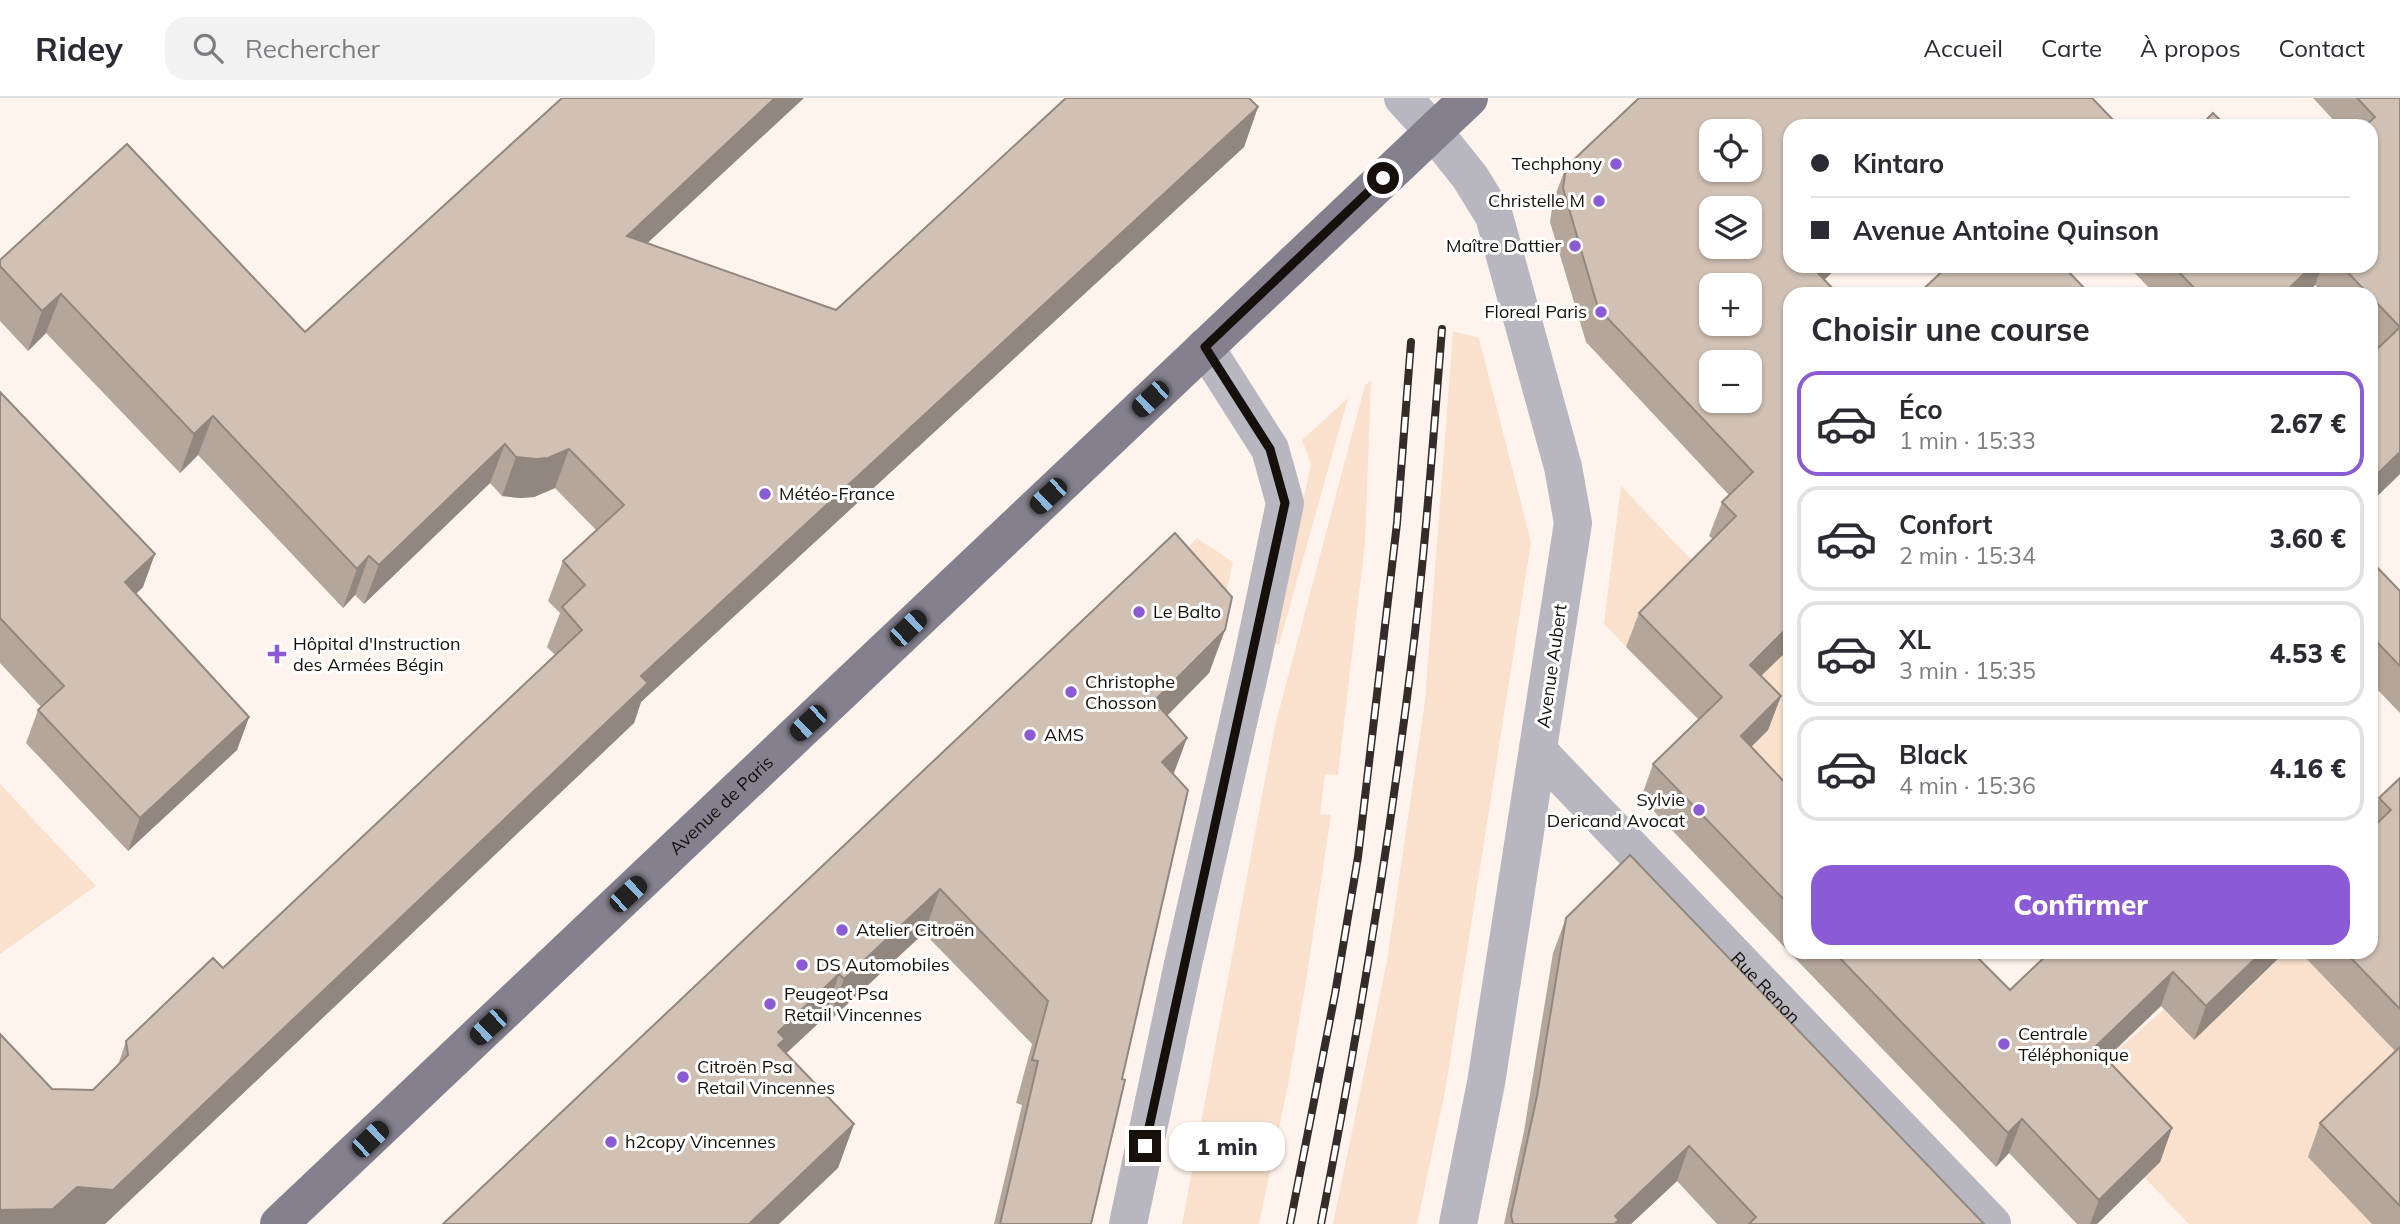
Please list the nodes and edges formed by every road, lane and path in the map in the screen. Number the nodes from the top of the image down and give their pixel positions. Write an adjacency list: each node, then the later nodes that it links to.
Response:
1 (1469, 98): 2 (main road, Avenue de Paris)
2 (1417, 114): 3 (main road, Avenue de Paris); 4 (street, Avenue Aubert)
3 (1205, 347): 5 (main road, Avenue de Paris); 6 (street)
4 (1539, 752): 7 (street, Avenue Aubert); 8 (street, Rue Renon)
5 (279, 1224)
6 (1128, 1224)
7 (1458, 1224)
8 (1992, 1224)

